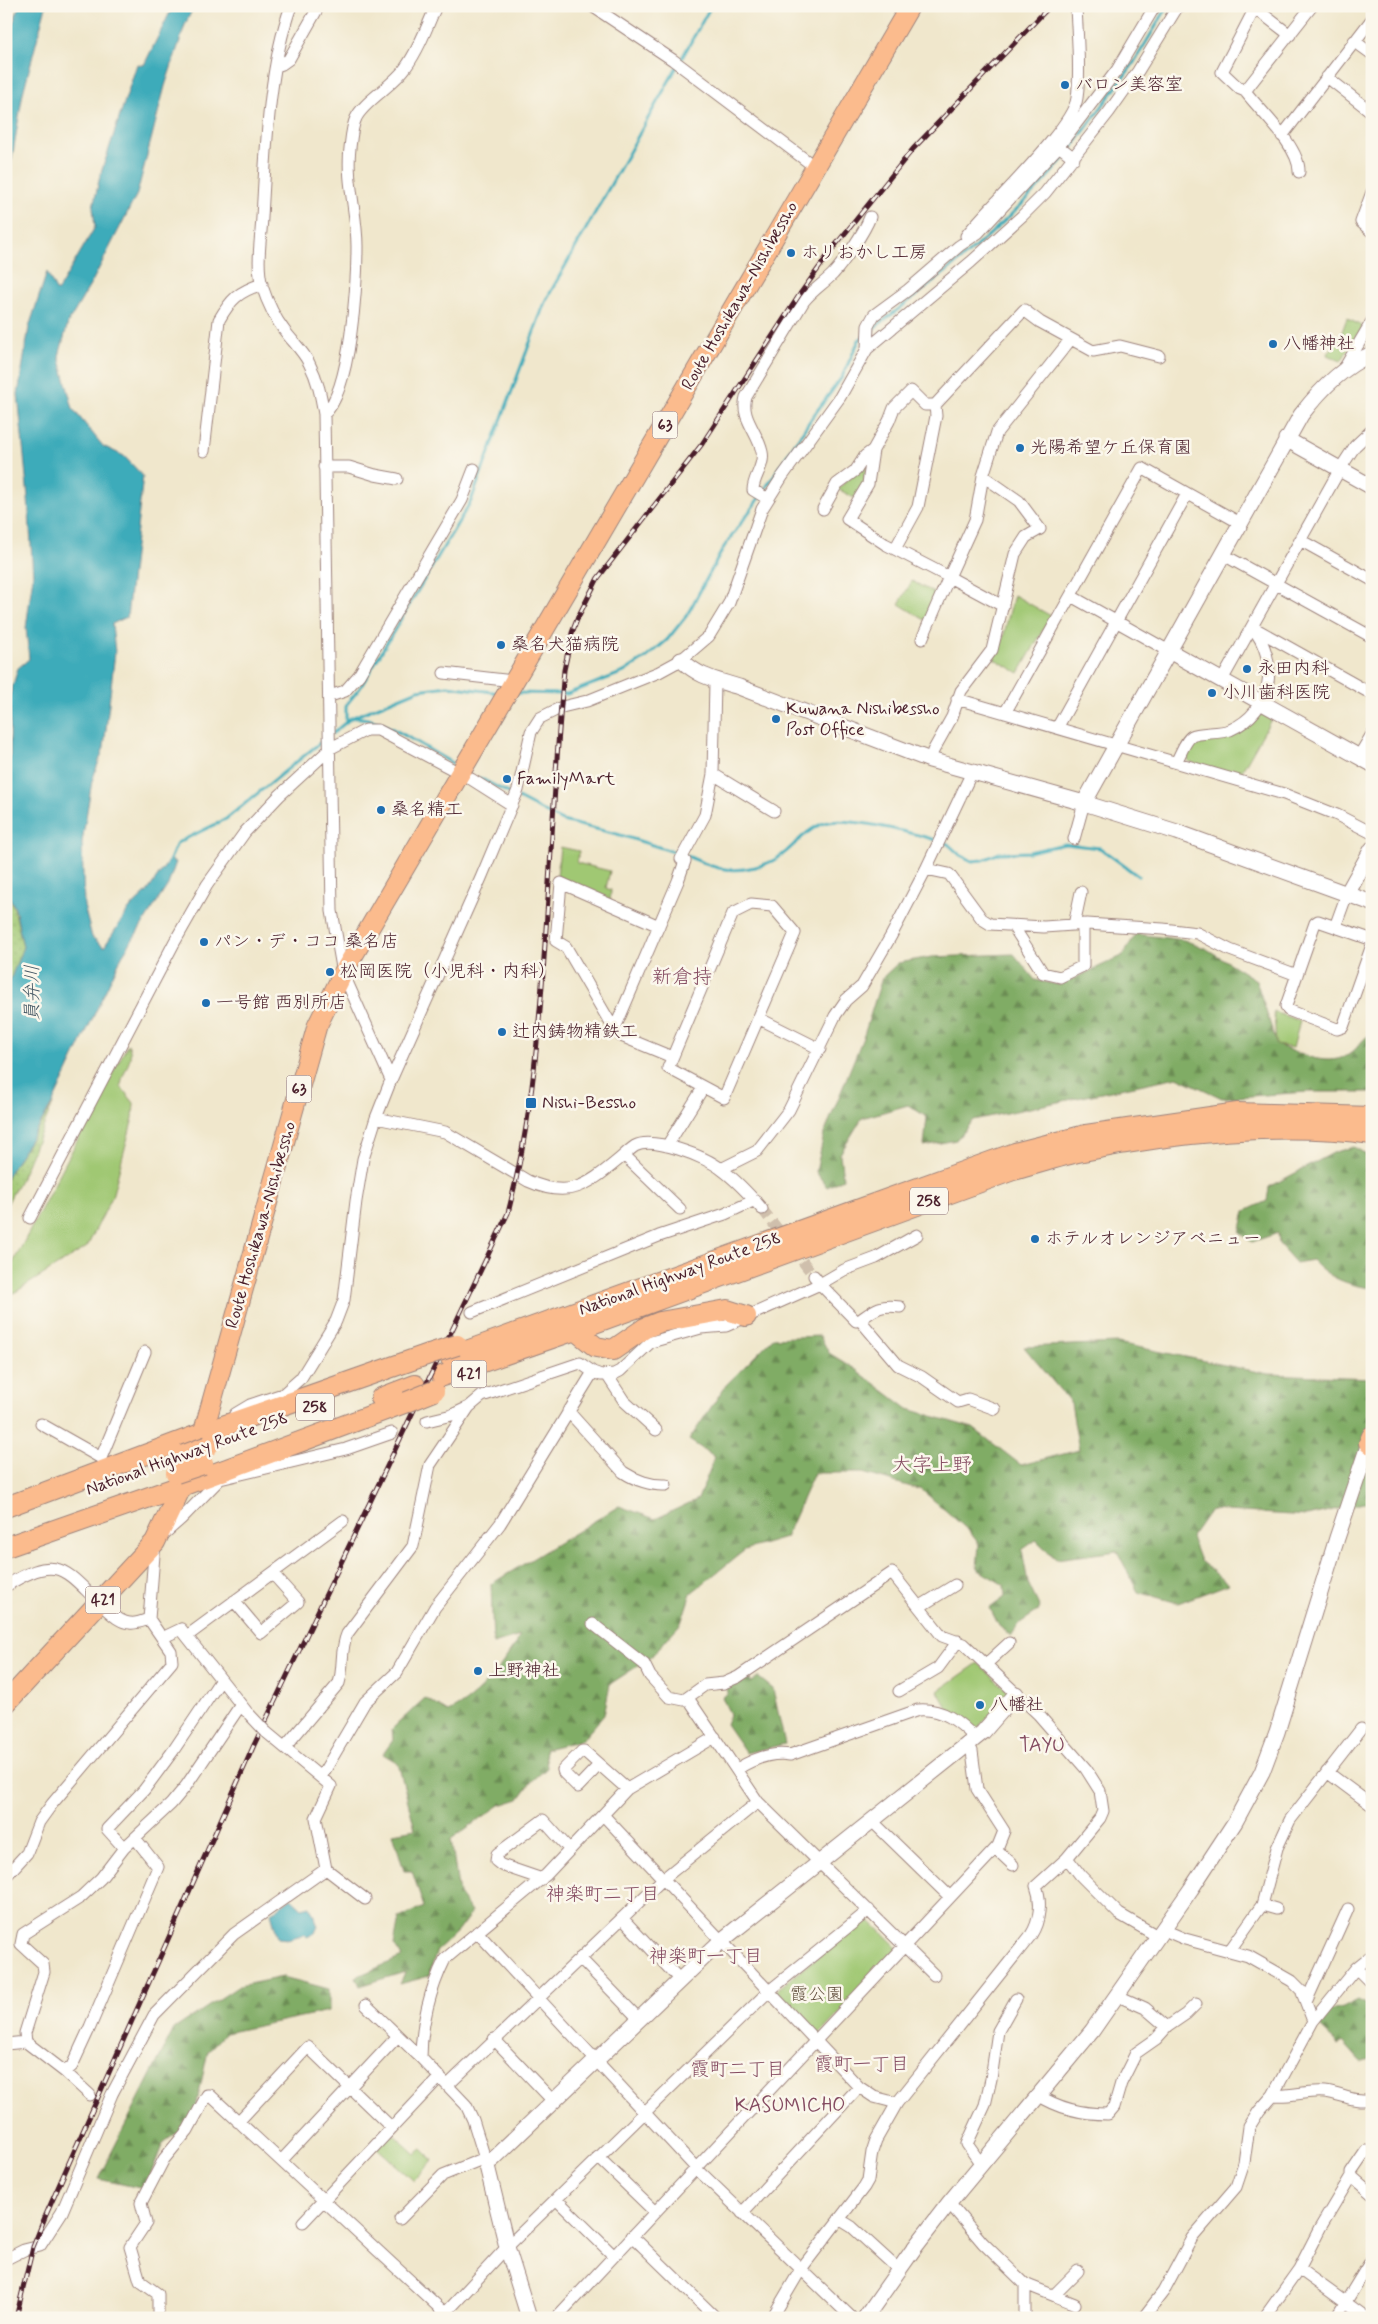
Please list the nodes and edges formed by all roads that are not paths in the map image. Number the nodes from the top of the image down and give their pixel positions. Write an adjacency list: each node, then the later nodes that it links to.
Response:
1 (291, 6): 14 (street)
2 (319, 6): 14 (street)
3 (436, 6): 35 (street)
4 (592, 6): 21 (street)
5 (910, 6): 21 (main road, Route Hoshikawa-Nishibessho / 63)
6 (1076, 6): 26 (street)
7 (1155, 6): 19 (street)
8 (1178, 6): 20 (street)
9 (1312, 6): 11 (street)
10 (1372, 19): 12 (street)
11 (1290, 35): 16 (street); 16 (street)
12 (1354, 41): 13 (street); 15 (street)
13 (1372, 54)
14 (276, 66): 27 (street)
15 (1327, 77): 17 (street); 18 (street)
16 (1245, 91): 18 (street)
17 (1372, 106)
18 (1282, 136): 22 (street)
19 (1060, 147): 20 (street); 26 (street)
20 (1072, 157): 30 (street)
21 (815, 167): 66 (main road, Route Hoshikawa-Nishibessho / 63)
22 (1299, 172)
23 (1372, 192): 25 (street)
24 (870, 217): 47 (street)
25 (1372, 232)
26 (959, 246): 30 (street)
27 (262, 284): 35 (street); 39 (street)
28 (1372, 321): 33 (street)
29 (1071, 339): 32 (street); 34 (street); 43 (street)
30 (867, 346): 47 (street)
31 (1372, 354): 33 (street)
32 (1159, 356)
33 (1344, 370): 37 (street)
34 (934, 405): 38 (street); 51 (street)
35 (324, 414): 40 (street)
36 (1372, 430): 42 (street)
37 (1286, 439): 42 (street); 49 (street)
38 (873, 450): 48 (street); 51 (street)
39 (204, 451)
40 (324, 468): 44 (street); 69 (street)
41 (474, 469): 69 (street)
42 (1340, 469): 45 (street); 50 (street)
43 (983, 476): 53 (street); 57 (street)
44 (397, 479)
45 (1372, 487)
46 (1187, 494): 49 (street); 56 (street); 58 (street)
47 (768, 499): 63 (street)
48 (823, 508)
49 (1240, 523): 52 (street)
50 (1300, 540): 54 (street); 55 (street)
51 (895, 549): 53 (street)
52 (1222, 554): 55 (street); 62 (street)
53 (949, 577): 57 (street); 61 (street)
54 (1372, 580)
55 (1276, 584): 59 (street); 60 (street)
56 (1071, 596): 58 (street); 72 (street)
57 (1003, 606): 70 (street)
58 (1116, 621): 62 (street); 73 (street)
59 (1252, 627): 65 (street); 68 (street); 71 (street)
60 (1372, 637)
61 (922, 640)
62 (1169, 650): 65 (street); 75 (street)
63 (681, 660): 67 (street); 84 (street)
64 (444, 673): 66 (street)
65 (1222, 680): 71 (street)
66 (513, 682): 80 (main road, Route Hoshikawa-Nishibessho / 63)
67 (715, 682): 77 (street); 82 (street)
68 (1372, 694)
69 (330, 696): 76 (street)
70 (957, 699): 72 (street); 77 (street)
71 (1260, 702): 78 (street); 79 (street)
72 (1006, 713): 73 (street)
73 (1057, 728): 75 (street)
74 (1372, 734): 78 (street)
75 (1116, 744): 79 (street); 83 (street)
76 (331, 748): 80 (street); 98 (street); 115 (street)
77 (930, 760): 81 (street)
78 (1365, 760)
79 (1176, 762): 86 (street)
80 (463, 770): 84 (street); 98 (main road, Route Hoshikawa-Nishibessho / 63)
81 (972, 772): 83 (street); 89 (street)
82 (714, 774): 85 (street); 94 (street)
83 (1084, 803): 87 (street); 91 (street)
84 (512, 804): 104 (street)
85 (774, 811)
86 (1372, 833)
87 (1074, 839)
88 (1372, 849): 91 (street)
89 (926, 869): 95 (street); 102 (street)
90 (1081, 892): 93 (street)
91 (1346, 894): 92 (street); 96 (street)
92 (1372, 903)
93 (1079, 924): 95 (street); 95 (street); 99 (street)
94 (659, 926): 101 (street); 101 (street)
95 (1012, 926)
96 (1335, 927): 97 (street); 99 (street)
97 (1372, 944): 99 (street)
98 (343, 973): 104 (street); 136 (main road, Route Hoshikawa-Nishibessho / 63)
99 (1297, 975)
100 (758, 1018): 102 (street); 103 (street); 105 (street)
101 (615, 1028): 103 (street)
102 (820, 1049): 113 (street)
103 (672, 1057): 105 (street)
104 (390, 1080): 107 (street)
105 (703, 1088): 111 (street)
106 (1372, 1117): 123 (highway, National Highway Route 258 / 258)
107 (376, 1118): 112 (street); 136 (street)
108 (1345, 1130): 109 (highway, National Highway Route 258 / 258); 110 (highway); 122 (highway, National Highway Route 258 / 258)
109 (1372, 1134)
110 (1372, 1143)
111 (667, 1146): 112 (street); 113 (street)
112 (624, 1155): 114 (street)
113 (721, 1169): 119 (street)
114 (680, 1209)
115 (30, 1218)
116 (917, 1235): 117 (street)
117 (817, 1280): 120 (street); 121 (street)
118 (900, 1307): 121 (street)
119 (472, 1312)
120 (746, 1316): 122 (highway); 126 (street)
121 (860, 1320): 129 (street)
122 (575, 1330): 123 (highway, National Highway Route 258 / 258)
123 (504, 1346): 127 (highway, National Highway Route 258 / 258); 127 (highway, National Highway Route 258 / 258)
124 (145, 1352): 137 (street)
125 (593, 1372): 126 (street); 128 (street); 130 (street)
126 (607, 1375): 133 (street)
127 (418, 1377): 136 (highway, National Highway Route 258 / 258); 138 (highway)
128 (470, 1407): 131 (street); 168 (street)
129 (995, 1409)
130 (568, 1411): 139 (street); 172 (street)
131 (428, 1421)
132 (41, 1424): 137 (street)
133 (656, 1430)
134 (392, 1433): 144 (street)
135 (1371, 1444): 197 (street)
136 (205, 1448): 137 (highway); 138 (highway, National Highway Route 258 / 258, bridge); 138 (highway, 421)
137 (104, 1464): 140 (highway)
138 (181, 1471): 141 (highway, National Highway Route 258 / 258); 143 (highway, National Highway Route 258 / 258); 144 (highway, 421); 145 (highway)
139 (666, 1485)
140 (6, 1507)
141 (6, 1519)
142 (343, 1521): 146 (street)
143 (6, 1534)
144 (155, 1542): 150 (highway, 421); 152 (street)
145 (6, 1546)
146 (273, 1574): 149 (street); 149 (street)
147 (955, 1585): 151 (street)
148 (6, 1586): 150 (street)
149 (234, 1601): 154 (street)
150 (100, 1604): 152 (street); 163 (highway, 421)
151 (919, 1607): 156 (street); 162 (street)
152 (148, 1619): 155 (street)
153 (593, 1624): 162 (street)
154 (187, 1636): 155 (street); 159 (street)
155 (162, 1638): 186 (street)
156 (958, 1641): 158 (street); 160 (street)
157 (1009, 1642): 158 (street)
158 (985, 1665): 161 (street)
159 (220, 1680): 164 (street); 179 (street)
160 (900, 1691)
161 (1016, 1694): 167 (street); 182 (street)
162 (688, 1698): 166 (street)
163 (6, 1703)
164 (244, 1710): 168 (street, bridge); 178 (street)
165 (1361, 1729): 171 (street)
166 (715, 1737): 170 (street); 173 (street)
167 (971, 1741): 170 (street); 177 (street); 180 (street)
168 (285, 1747): 172 (street)
169 (599, 1765): 173 (street)
170 (737, 1769): 174 (street)
171 (1327, 1772): 175 (street); 191 (street)
172 (321, 1777): 185 (street)
173 (627, 1789): 176 (street)
174 (758, 1802): 183 (street); 188 (street)
175 (1370, 1804)
176 (604, 1816): 181 (street); 188 (street)
177 (871, 1820): 183 (street); 189 (street)
178 (136, 1838): 179 (street); 224 (street)
179 (124, 1848): 219 (street)
180 (996, 1849): 184 (street); 189 (street)
181 (570, 1850): 187 (street); 187 (street)
182 (1067, 1858): 197 (street); 233 (street)
183 (820, 1862): 194 (street); 198 (street)
184 (1013, 1865)
185 (326, 1869): 190 (street); 256 (street)
186 (6, 1876)
187 (542, 1879): 196 (street)
188 (663, 1879): 195 (street); 198 (street)
189 (950, 1897): 199 (street)
190 (365, 1899)
191 (1262, 1905): 192 (street); 200 (street)
192 (1276, 1909)
193 (1348, 1909): 211 (street)
194 (869, 1910): 199 (street); 207 (street)
195 (622, 1918): 202 (street); 205 (street)
196 (477, 1932): 209 (street); 222 (street)
197 (1162, 1933): 200 (street); 208 (street)
198 (721, 1940): 205 (street); 207 (street)
199 (905, 1945): 204 (street); 220 (street)
200 (1230, 1950): 211 (street)
201 (1372, 1955): 203 (street)
202 (580, 1958): 209 (street); 214 (street)
203 (1356, 1968): 206 (street); 215 (street)
204 (934, 1975)
205 (680, 1980): 214 (street)
206 (1372, 1984)
207 (769, 1991): 220 (street); 234 (street)
208 (1118, 1996): 216 (street); 230 (street)
209 (538, 1998): 218 (street); 223 (street)
210 (1016, 1999): 241 (street)
211 (1306, 2002): 215 (street)
212 (1196, 2004): 216 (street)
213 (366, 2005): 217 (street)
214 (639, 2019): 223 (street)
215 (1313, 2021): 229 (street)
216 (1167, 2027): 230 (street)
217 (397, 2037): 222 (street); 227 (street)
218 (494, 2039): 225 (street); 232 (street)
219 (26, 2042): 221 (street); 224 (street)
220 (816, 2042): 226 (street); 242 (street)
221 (6, 2044)
222 (421, 2058): 225 (street)
223 (596, 2060): 232 (street); 234 (street)
224 (65, 2072): 228 (street)
225 (444, 2081): 236 (street); 240 (street)
226 (859, 2087): 233 (street); 249 (street)
227 (350, 2088): 235 (street); 236 (street); 239 (street)
228 (90, 2095)
229 (1273, 2095): 231 (street); 275 (street)
230 (1038, 2096): 241 (street)
231 (1372, 2099)
232 (554, 2102): 240 (street)
233 (897, 2103): 251 (street)
234 (645, 2112): 238 (street); 242 (street)
235 (238, 2122): 239 (street); 268 (street)
236 (392, 2128): 246 (street)
237 (1366, 2151): 243 (street)
238 (598, 2157): 245 (street); 248 (street)
239 (282, 2160): 246 (street)
240 (485, 2160): 250 (street); 254 (street)
241 (982, 2164): 247 (street)
242 (696, 2168): 248 (street); 249 (street)
243 (1351, 2176): 244 (street); 259 (street)
244 (1372, 2194)
245 (556, 2199): 254 (street); 255 (street)
246 (324, 2200): 252 (street); 266 (street)
247 (949, 2203): 260 (street); 262 (street)
248 (655, 2212): 253 (street)
249 (742, 2212): 258 (street)
250 (400, 2219)
251 (839, 2219): 258 (street); 260 (street)
252 (303, 2222)
253 (632, 2236): 255 (street); 267 (street)
254 (507, 2247): 266 (street); 269 (street)
255 (614, 2256): 270 (street)
256 (6, 2259)
257 (1372, 2259): 264 (street)
258 (801, 2269): 271 (street); 272 (street)
259 (1300, 2269): 264 (street); 276 (street)
260 (898, 2270): 273 (street)
261 (1078, 2271): 263 (street)
262 (1025, 2284): 263 (street); 274 (street)
263 (1054, 2295): 265 (street)
264 (1346, 2303): 277 (street); 278 (street)
265 (1076, 2304)
266 (443, 2315)
267 (709, 2315)
268 (158, 2318)
269 (529, 2318)
270 (556, 2318)
271 (772, 2318)
272 (852, 2318)
273 (865, 2318)
274 (1025, 2318)
275 (1143, 2318)
276 (1264, 2318)
277 (1336, 2318)
278 (1367, 2318)

